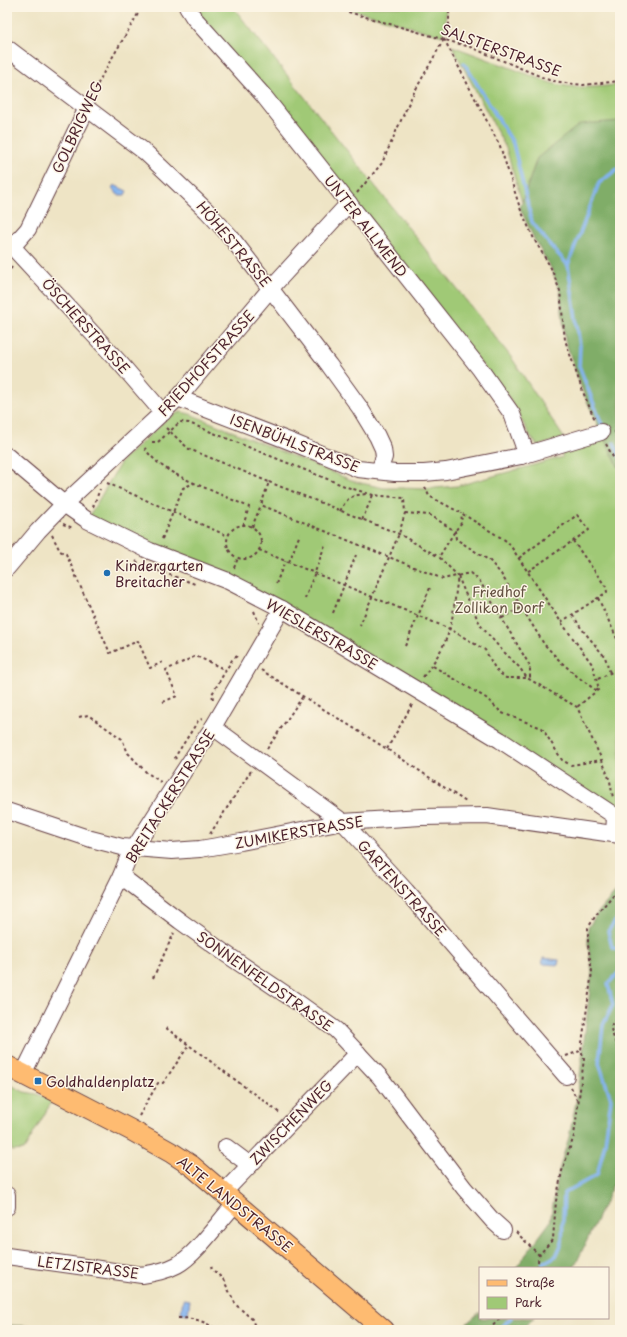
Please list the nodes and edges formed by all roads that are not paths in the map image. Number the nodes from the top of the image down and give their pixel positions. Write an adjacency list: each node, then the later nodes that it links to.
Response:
1 (186, 7): 4 (street, UNTER ALLMEND)
2 (7, 48): 3 (street, HÖHESTRASSE)
3 (88, 108): 5 (street, GOLBRIGWEG); 6 (street, HÖHESTRASSE)
4 (349, 203): 6 (street, FRIEDHOFSTRASSE); 11 (street, UNTER ALLMEND)
5 (10, 244): 8 (street, ÖSCHERSTRASSE)
6 (271, 288): 7 (street, FRIEDHOFSTRASSE); 12 (street, HÖHESTRASSE)
7 (178, 398): 8 (street, FRIEDHOFSTRASSE); 12 (street, ISENBÜHLSTRASSE)
8 (160, 416): 13 (street, FRIEDHOFSTRASSE)
9 (601, 432): 11 (street, ISENBÜHLSTRASSE)
10 (7, 456): 13 (street, WIESLERSTRASSE)
11 (521, 456): 12 (street, ISENBÜHLSTRASSE)
12 (379, 471)
13 (54, 514): 14 (street, FRIEDHOFSTRASSE); 15 (street, WIESLERSTRASSE)
14 (7, 568)
15 (282, 609): 16 (street, BREITACKERSTRASSE); 19 (street, WIESLERSTRASSE)
16 (209, 722): 18 (street, GARTENSTRASSE); 20 (street, BREITACKERSTRASSE)
17 (7, 812): 20 (street, ZUMIKERSTRASSE)
18 (343, 822): 19 (street, ZUMIKERSTRASSE); 20 (street, ZUMIKERSTRASSE); 24 (street, GARTENSTRASSE)
19 (617, 835)
20 (134, 848): 21 (street, BREITACKERSTRASSE)
21 (121, 876): 22 (street, SONNENFELDSTRASSE); 23 (street, BREITACKERSTRASSE)
22 (358, 1053): 26 (street, ZWISCHENWEG); 30 (street, SONNENFELDSTRASSE)
23 (15, 1070): 28 (main road, ALTE LANDSTRASSE)
24 (566, 1076)
25 (226, 1147): 26 (street)
26 (250, 1165): 28 (street, ZWISCHENWEG)
27 (7, 1195): 29 (street)
28 (230, 1197): 31 (street, LETZISTRASSE); 32 (main road, ALTE LANDSTRASSE)
29 (7, 1207)
30 (503, 1230)
31 (7, 1256)
32 (384, 1330)

